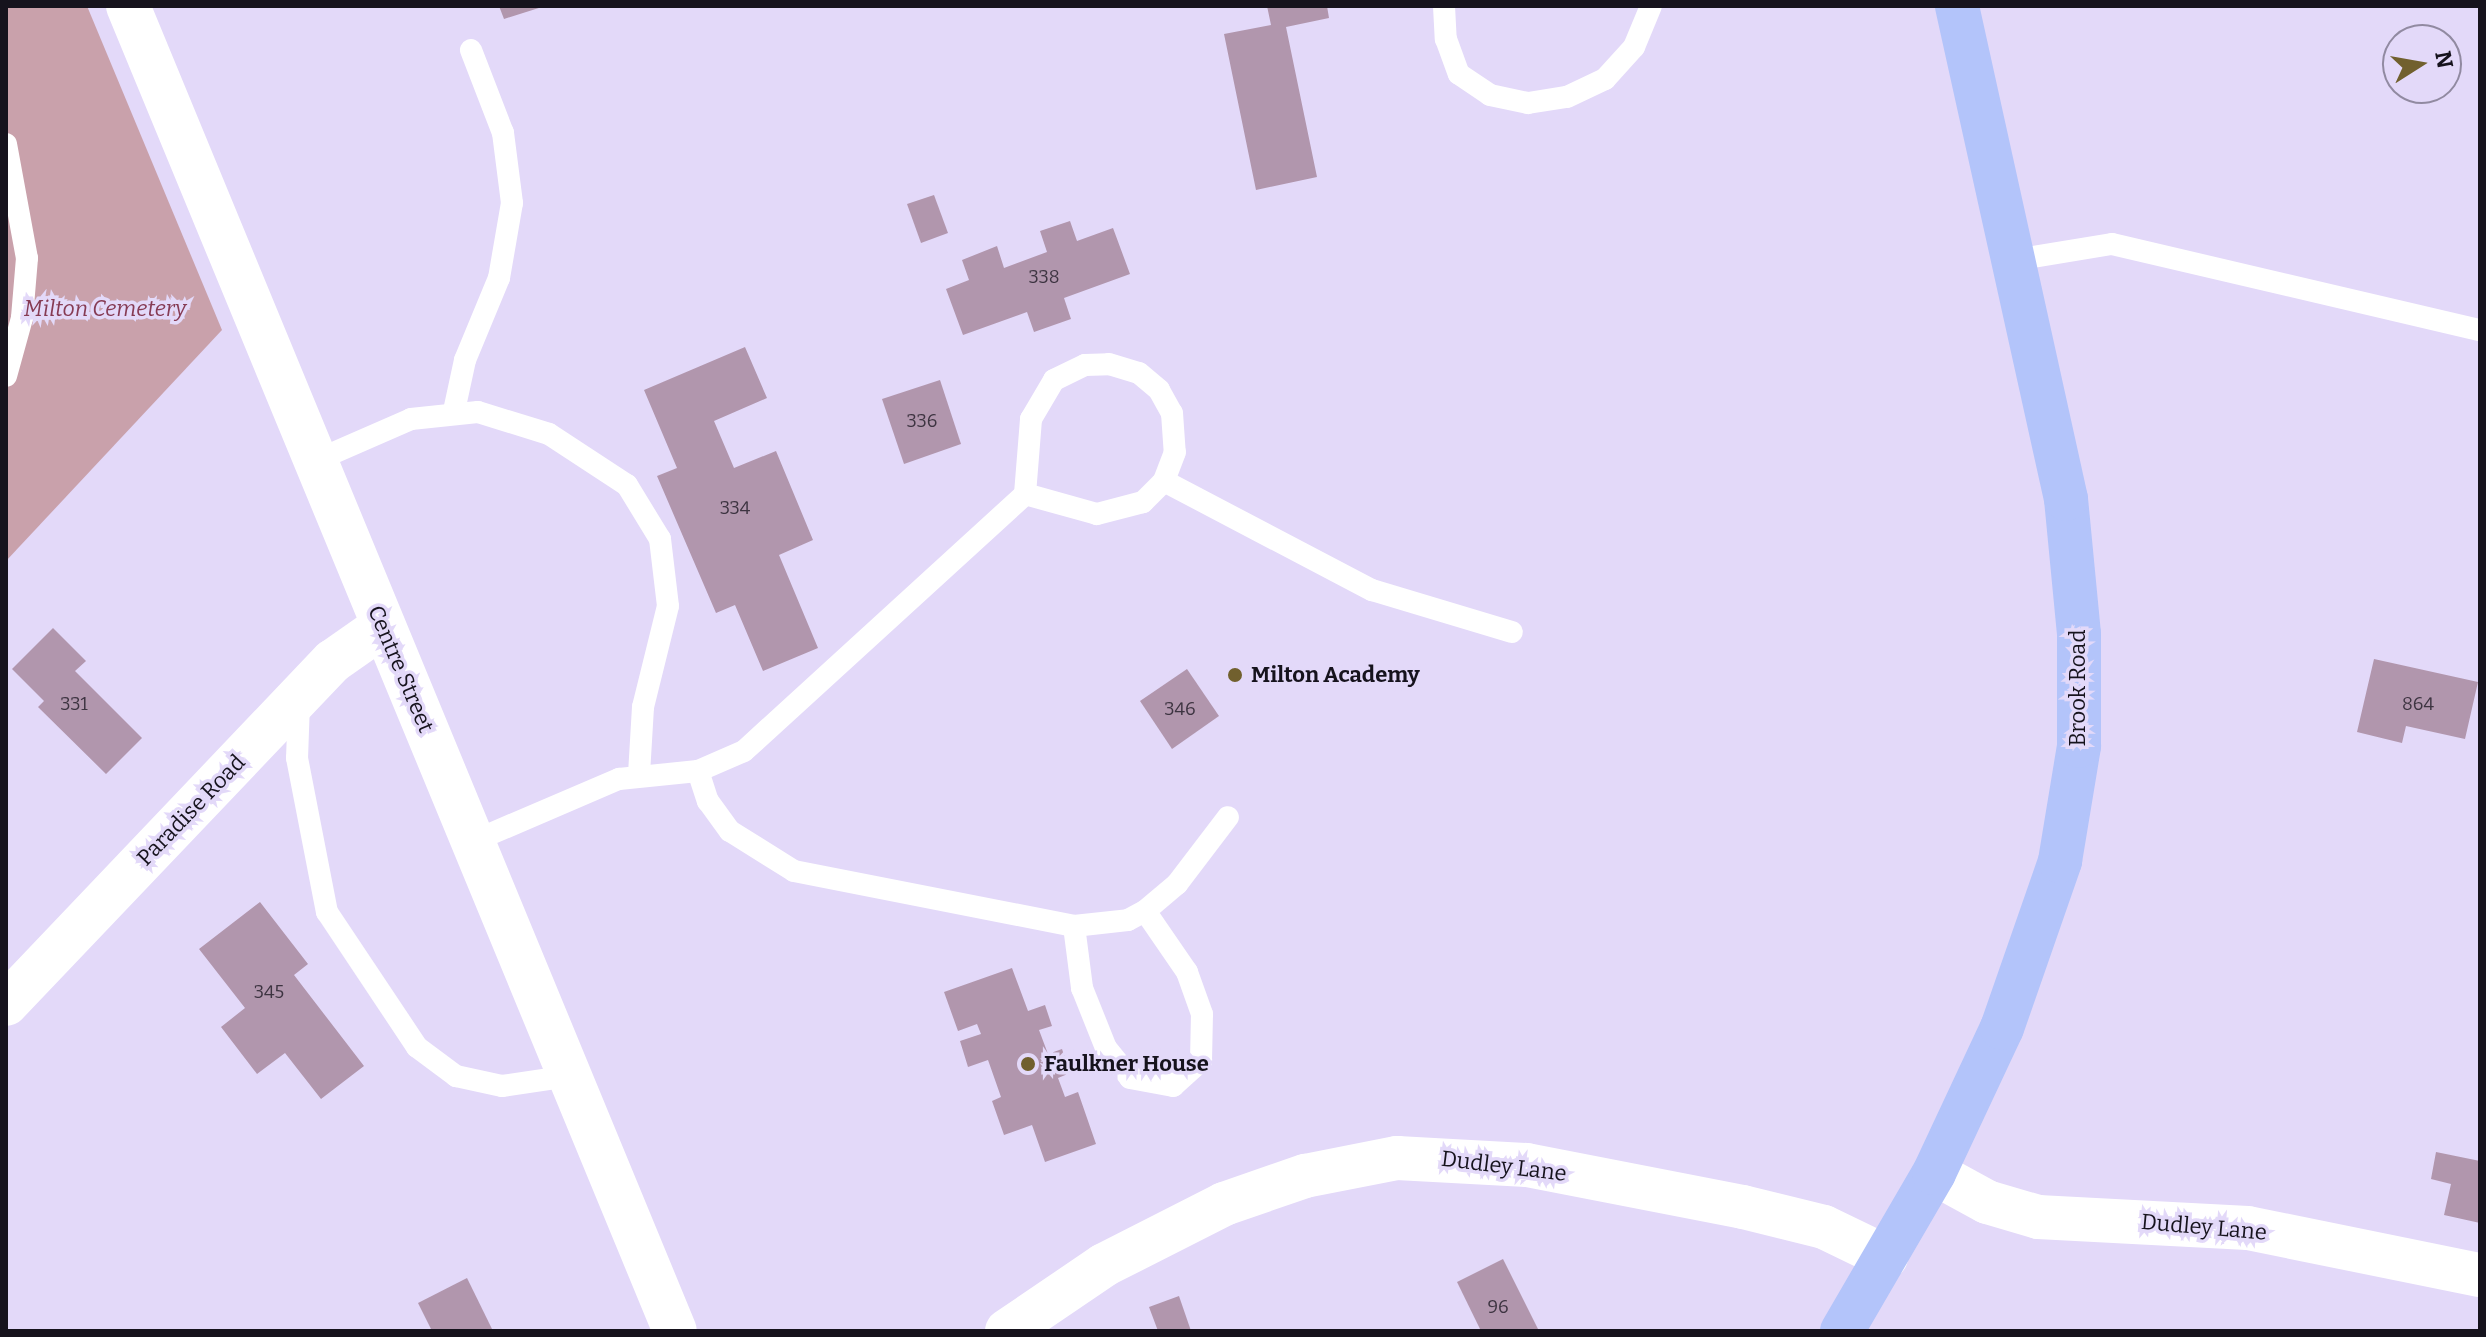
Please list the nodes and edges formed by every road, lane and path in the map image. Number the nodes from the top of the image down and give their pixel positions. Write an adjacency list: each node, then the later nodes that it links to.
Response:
1 (128, 6): 11 (street, Centre Street)
2 (1444, 6): 3 (lane)
3 (1651, 6)
4 (1957, 6): 7 (main road, Brook Road)
5 (471, 50): 10 (lane)
6 (6, 144): 9 (lane)
7 (2015, 260): 8 (lane); 25 (main road, Brook Road)
8 (2480, 330)
9 (6, 376)
10 (454, 411): 11 (lane); 18 (lane)
11 (315, 461): 14 (street, Centre Street)
12 (1164, 481): 13 (lane); 13 (lane); 15 (lane)
13 (1025, 494): 17 (lane)
14 (383, 626): 16 (street, Paradise Road); 20 (street, Centre Street)
15 (1512, 632)
16 (299, 697): 23 (street, Paradise Road); 24 (lane)
17 (698, 771): 18 (lane); 22 (lane)
18 (639, 775): 20 (lane)
19 (1228, 817): 21 (lane)
20 (474, 841): 24 (street, Centre Street)
21 (1145, 911): 22 (lane); 22 (lane)
22 (1074, 926)
23 (6, 1004)
24 (570, 1076): 28 (street, Centre Street)
25 (1934, 1173): 26 (main road, Brook Road); 27 (street, Dudley Lane)
26 (1886, 1257): 29 (street, Dudley Lane); 30 (main road, Brook Road)
27 (2480, 1275)
28 (675, 1331)
29 (1007, 1331)
30 (1842, 1331)

